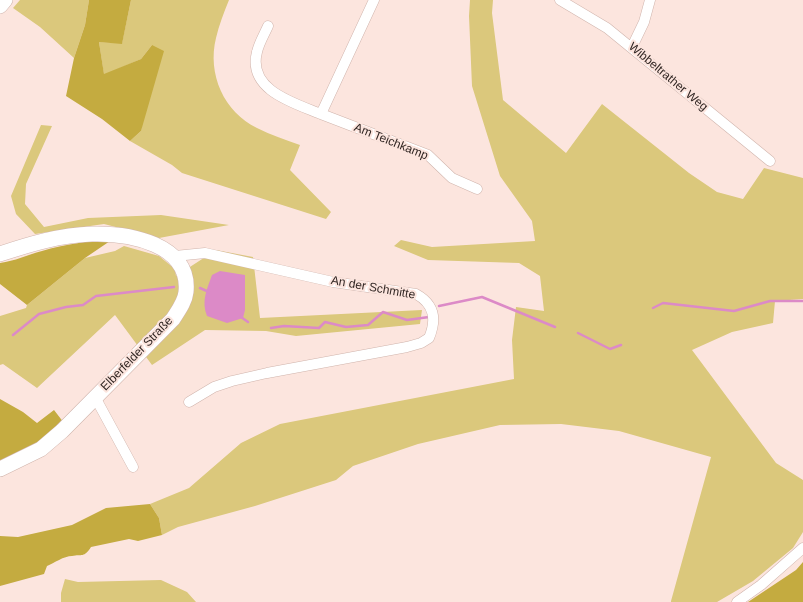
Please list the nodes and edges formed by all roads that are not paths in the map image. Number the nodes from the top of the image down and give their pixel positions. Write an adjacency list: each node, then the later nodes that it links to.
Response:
1 (5, 0): 5 (main road)
2 (374, 0): 8 (street)
3 (560, 0): 7 (street, Wibbeltrather Weg)
4 (650, 0): 7 (street)
5 (0, 6)
6 (268, 26): 8 (street, Am Teichkamp)
7 (632, 47): 9 (street, Wibbeltrather Weg)
8 (321, 114): 10 (street, Am Teichkamp)
9 (770, 161)
10 (477, 189)
11 (0, 254): 12 (main road)
12 (175, 256): 13 (main road, Elberfelder Straße); 14 (street, An der Schmitte)
13 (95, 397): 15 (street); 16 (main road, Elberfelder Straße)
14 (189, 402)
15 (133, 467)
16 (0, 469)
17 (803, 548): 18 (street)
18 (737, 602)

